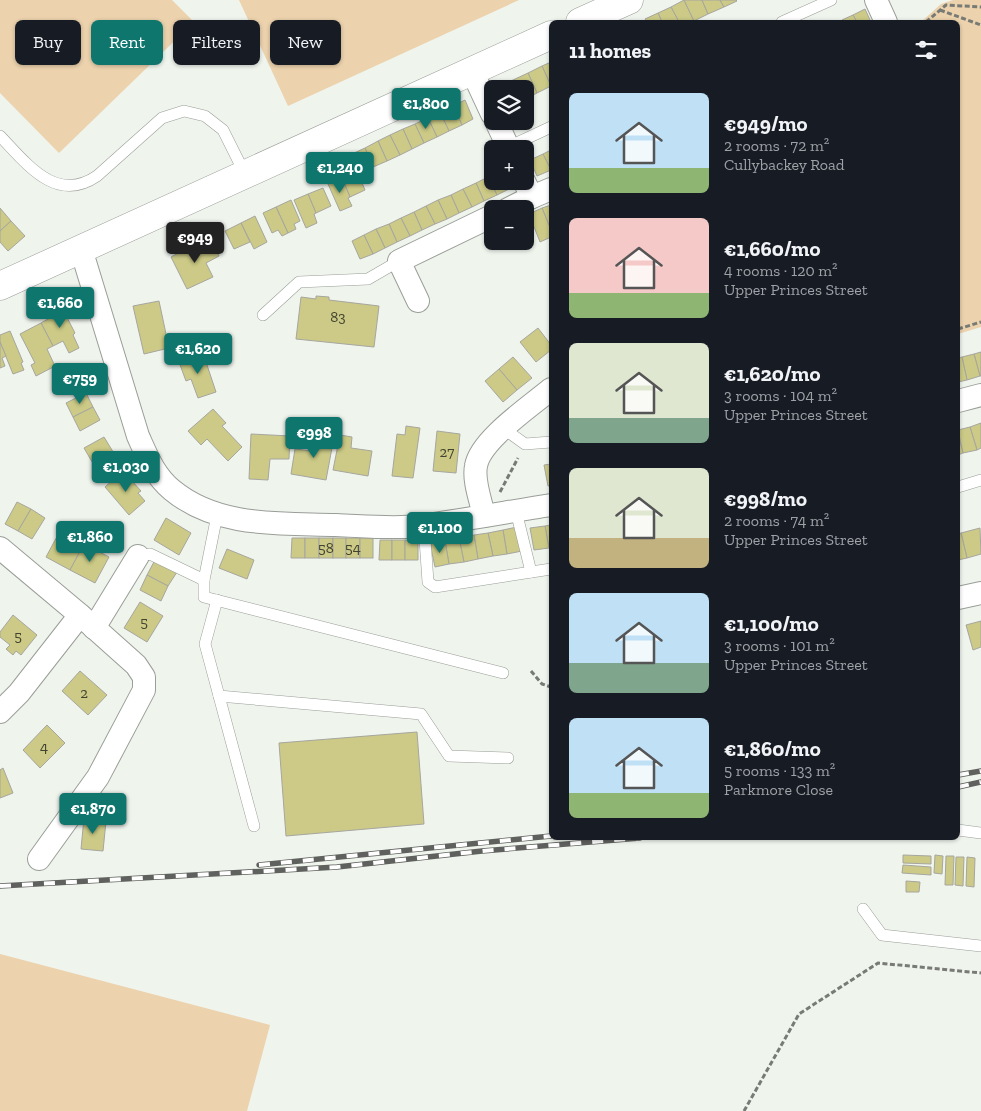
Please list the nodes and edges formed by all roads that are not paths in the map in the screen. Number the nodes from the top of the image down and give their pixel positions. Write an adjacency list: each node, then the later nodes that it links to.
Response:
1 (629, 0): 4 (main road)
2 (831, 0): 5 (lane)
3 (876, 0): 6 (street)
4 (584, 20)
5 (786, 20)
6 (885, 20)
7 (549, 36): 8 (main road)
8 (472, 71): 9 (street); 13 (main road)
9 (484, 97)
10 (549, 129): 12 (lane)
11 (0, 136): 13 (lane)
12 (526, 140)
13 (245, 174): 17 (main road)
14 (536, 189): 15 (street)
15 (521, 200)
16 (484, 220): 18 (street)
17 (81, 249): 19 (main road); 31 (street)
18 (399, 261): 20 (street); 21 (lane)
19 (0, 286)
20 (418, 301)
21 (263, 315)
22 (549, 390): 25 (street)
23 (981, 395): 24 (street)
24 (960, 400)
25 (504, 429): 26 (lane); 32 (street)
26 (549, 442)
27 (981, 480): 28 (lane)
28 (960, 486)
29 (549, 505): 30 (street)
30 (516, 511): 32 (street); 37 (lane)
31 (217, 514): 33 (street); 38 (lane)
32 (484, 516): 33 (street)
33 (424, 525): 37 (lane)
34 (0, 548): 42 (street)
35 (138, 556): 38 (lane); 42 (street)
36 (549, 569): 37 (lane)
37 (531, 572)
38 (204, 580): 41 (lane)
39 (981, 593): 40 (street)
40 (960, 598)
41 (217, 600): 43 (lane); 44 (lane)
42 (87, 622): 45 (street); 50 (street)
43 (503, 673)
44 (219, 696): 46 (lane); 47 (lane)
45 (0, 712)
46 (508, 758)
47 (254, 826)
48 (960, 830): 49 (lane)
49 (981, 833)
50 (39, 859)
51 (863, 909): 52 (lane)
52 (981, 946)

